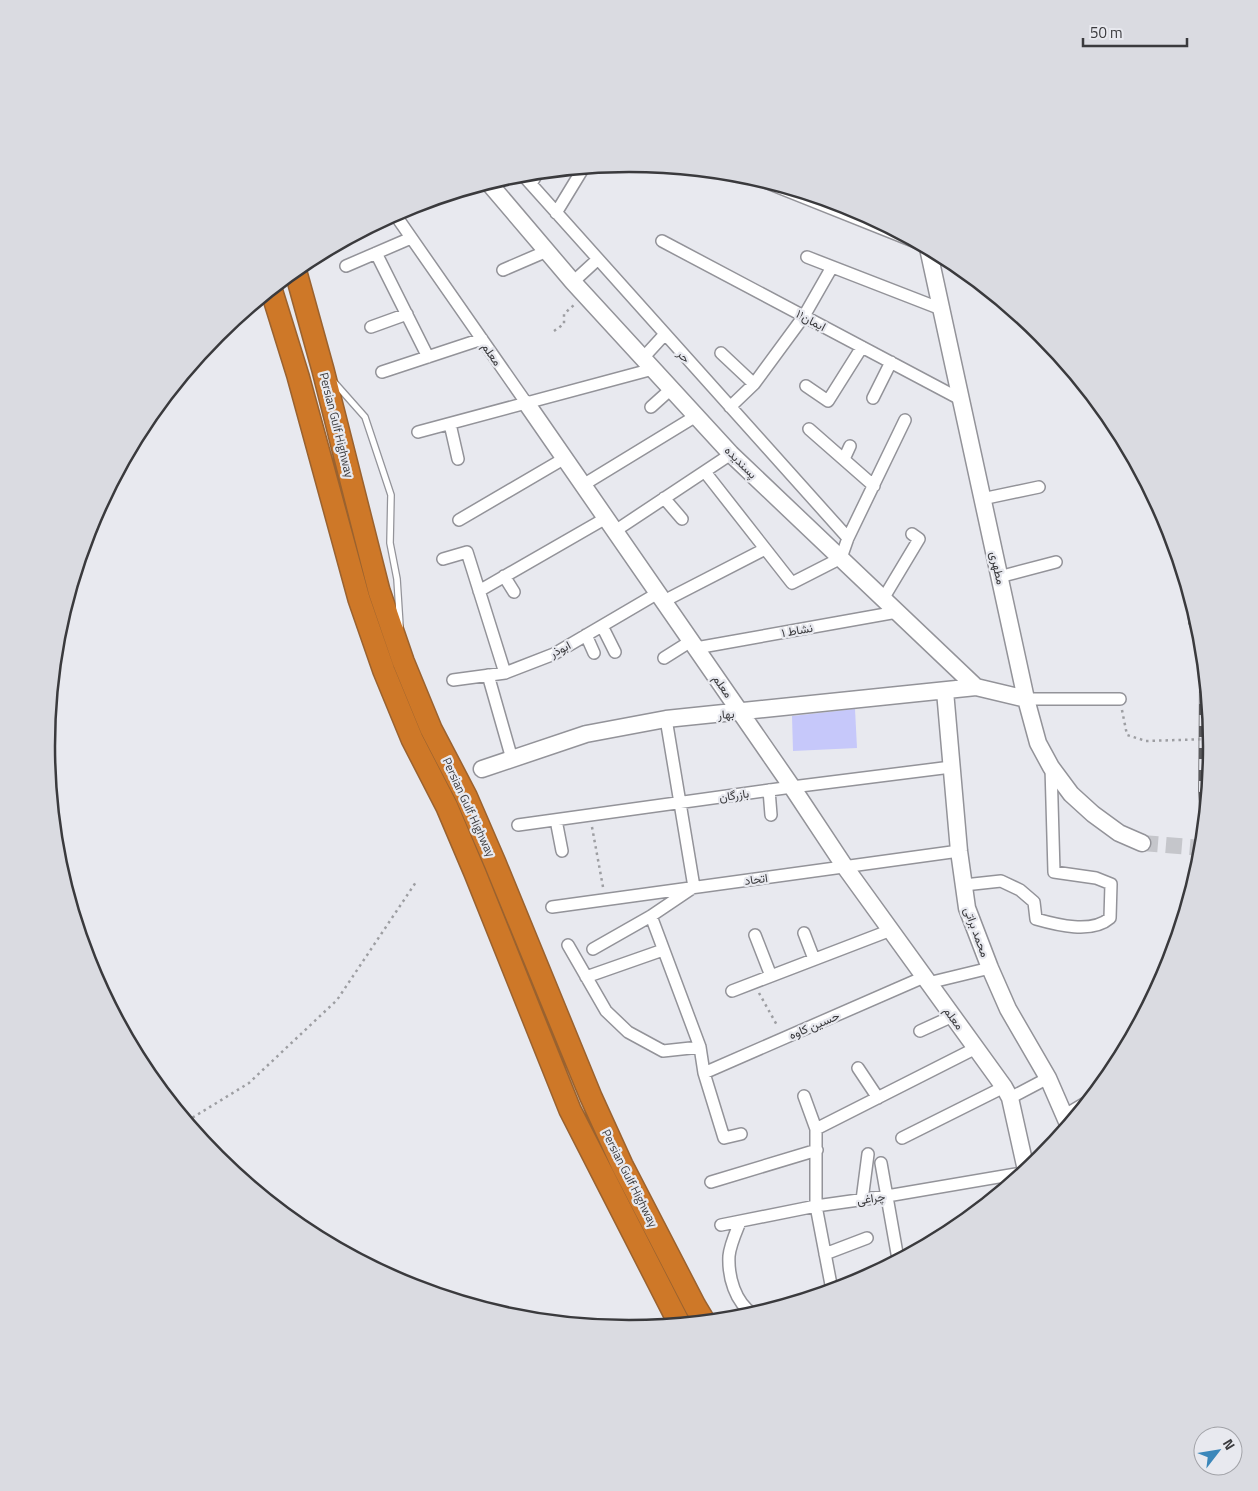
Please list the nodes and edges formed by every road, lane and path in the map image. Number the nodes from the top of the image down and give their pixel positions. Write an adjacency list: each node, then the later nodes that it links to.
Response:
1 (580, 174): 6 (street)
2 (533, 180): 4 (street)
3 (528, 181): 4 (street, حر)
4 (530, 184): 6 (street, حر)
5 (493, 188): 10 (street, پسندیده)
6 (556, 213): 14 (street, حر)
7 (399, 220): 8 (street, معلم)
8 (411, 238): 11 (street); 27 (street, معلم)
9 (662, 241): 23 (street, ایمان۱۱)
10 (546, 251): 17 (street); 19 (street, پسندیده)
11 (376, 253): 15 (street); 22 (street)
12 (807, 257): 16 (street)
13 (930, 257): 21 (street, مطهری)
14 (598, 259): 19 (street); 26 (street, حر)
15 (346, 266)
16 (832, 267): 21 (street); 23 (street)
17 (503, 270)
18 (297, 277): 33 (highway, Persian Gulf Highway)
19 (579, 288): 25 (path); 32 (street, پسندیده)
20 (272, 297): 159 (highway, Persian Gulf Highway)
21 (941, 309): 39 (street, مطهری)
22 (407, 314): 24 (street); 30 (street)
23 (804, 316): 28 (street, ایمان۱۱); 35 (street)
24 (371, 327)
25 (554, 331)
26 (665, 334): 32 (street); 42 (street, حر)
27 (482, 339): 30 (street); 40 (street, معلم)
28 (862, 347): 31 (street, ایمان۱۱); 36 (street)
29 (720, 353): 35 (street)
30 (428, 357): 34 (street)
31 (891, 362): 38 (street); 39 (street, ایمان۱۱)
32 (648, 364): 37 (street, پسندیده); 40 (street)
33 (324, 370): 81 (highway, Persian Gulf Highway); 81 (lane)
34 (382, 372)
35 (754, 384): 42 (street)
36 (806, 386)
37 (671, 389): 41 (street); 43 (street, پسندیده)
38 (873, 398)
39 (960, 399): 58 (street, مطهری)
40 (527, 404): 45 (street); 50 (street, معلم)
41 (651, 407)
42 (730, 407): 63 (street, حر)
43 (696, 416): 49 (street, پسندیده); 54 (street)
44 (905, 420): 55 (street)
45 (450, 424): 47 (street); 51 (street)
46 (809, 429): 52 (street)
47 (418, 432)
48 (850, 446): 52 (street)
49 (731, 454): 53 (street); 65 (street, پسندیده)
50 (565, 458): 54 (street, معلم); 60 (street)
51 (458, 459)
52 (844, 459): 55 (street)
53 (704, 472): 57 (street); 64 (street)
54 (583, 485): 61 (street, معلم)
55 (874, 486): 63 (street)
56 (1039, 487): 58 (street)
57 (664, 498): 59 (street); 61 (street)
58 (982, 498): 69 (street, مطهری)
59 (682, 519)
60 (459, 520)
61 (610, 524): 68 (street); 72 (street, معلم)
62 (912, 534): 73 (street)
63 (848, 538): 65 (street)
64 (765, 549): 65 (street); 72 (street, ابوذر)
65 (841, 558): 73 (street, پسندیده)
66 (442, 559): 70 (street)
67 (1056, 562): 69 (street)
68 (504, 576): 70 (street); 71 (street)
69 (1000, 577): 87 (street, مطهری)
70 (479, 591): 82 (street)
71 (514, 592)
72 (661, 597): 75 (street, ابوذر); 77 (street, معلم)
73 (883, 599): 74 (street, پسندیده)
74 (897, 612): 77 (street, نشاط ۱); 85 (street, پسندیده)
75 (602, 626): 76 (street, ابوذر); 78 (street)
76 (586, 635): 79 (street); 82 (street, ابوذر)
77 (694, 644): 80 (street); 89 (street, معلم)
78 (615, 652)
79 (594, 653)
80 (664, 658)
81 (403, 661): 158 (highway, Persian Gulf Highway)
82 (505, 673): 83 (street, ابوذر)
83 (488, 675): 84 (street, ابوذر); 92 (street)
84 (453, 680)
85 (976, 687): 86 (street, بهار); 87 (street)
86 (945, 691): 89 (street, بهار); 93 (street, محمد براتی)
87 (1026, 699): 88 (street); 94 (street, مطهری)
88 (1120, 699): 91 (path, bridge)
89 (740, 712): 90 (street, بهار); 96 (street, معلم)
90 (666, 719): 92 (street, بهار); 98 (street)
91 (1203, 739)
92 (512, 759): 95 (street, بهار)
93 (951, 767): 96 (street, بازرگان); 105 (street, محمد براتی)
94 (1051, 767): 103 (street, مطهری); 108 (street)
95 (482, 769)
96 (792, 787): 97 (street, بازرگان); 106 (street, معلم)
97 (769, 790): 98 (street, بازرگان); 100 (street)
98 (680, 802): 99 (street, بازرگان); 109 (street)
99 (590, 815): 101 (street, بازرگان); 110 (path)
100 (771, 815)
101 (556, 820): 102 (street, بازرگان); 104 (street)
102 (518, 825)
103 (1142, 843)
104 (562, 851)
105 (959, 851): 106 (street, اتحاد); 108 (street, محمد براتی)
106 (845, 867): 109 (street, اتحاد); 113 (street, معلم)
107 (416, 882): 137 (path)
108 (964, 885): 120 (street, محمد براتی)
109 (694, 888): 110 (street, اتحاد); 112 (street)
110 (606, 900): 111 (street, اتحاد)
111 (552, 907)
112 (651, 916): 117 (street); 118 (street)
113 (891, 930): 119 (street); 123 (street, معلم)
114 (804, 933): 119 (street)
115 (755, 935): 121 (street)
116 (568, 945): 122 (street)
117 (593, 949)
118 (663, 950): 122 (street); 129 (street)
119 (814, 959): 121 (street)
120 (990, 968): 123 (street, حسین کاوه); 133 (street, محمد براتی)
121 (771, 976): 124 (street)
122 (586, 977): 129 (street)
123 (926, 980): 126 (street, معلم); 128 (street, حسین کاوه)
124 (753, 983): 125 (street); 128 (path)
125 (732, 991)
126 (953, 1016): 127 (street); 130 (street, معلم)
127 (920, 1031)
128 (784, 1038): 132 (street, حسین کاوه)
129 (700, 1046): 132 (street)
130 (976, 1048): 134 (street, معلم); 136 (street)
131 (858, 1068): 136 (street)
132 (704, 1072): 140 (street)
133 (1048, 1078): 134 (street); 138 (street, محمد براتی)
134 (1007, 1093): 141 (street); 144 (street, معلم)
135 (804, 1096): 139 (street)
136 (878, 1098): 139 (street)
137 (192, 1118)
138 (1065, 1119)
139 (816, 1129): 142 (street)
140 (741, 1134)
141 (902, 1138)
142 (817, 1150): 147 (street); 150 (street)
143 (868, 1154): 149 (street)
144 (1024, 1161)
145 (881, 1163): 148 (street)
146 (1009, 1175): 148 (street, چراغی)
147 (711, 1182)
148 (888, 1196): 149 (street, چراغی); 154 (street)
149 (862, 1200): 150 (street, چراغی)
150 (816, 1206): 151 (street, چراغی); 155 (street)
151 (740, 1222): 152 (street, چراغی); 157 (street)
152 (721, 1225)
153 (867, 1238): 155 (street)
154 (897, 1253)
155 (825, 1254): 156 (street)
156 (831, 1283)
157 (746, 1307)
158 (701, 1315)
159 (676, 1317)

